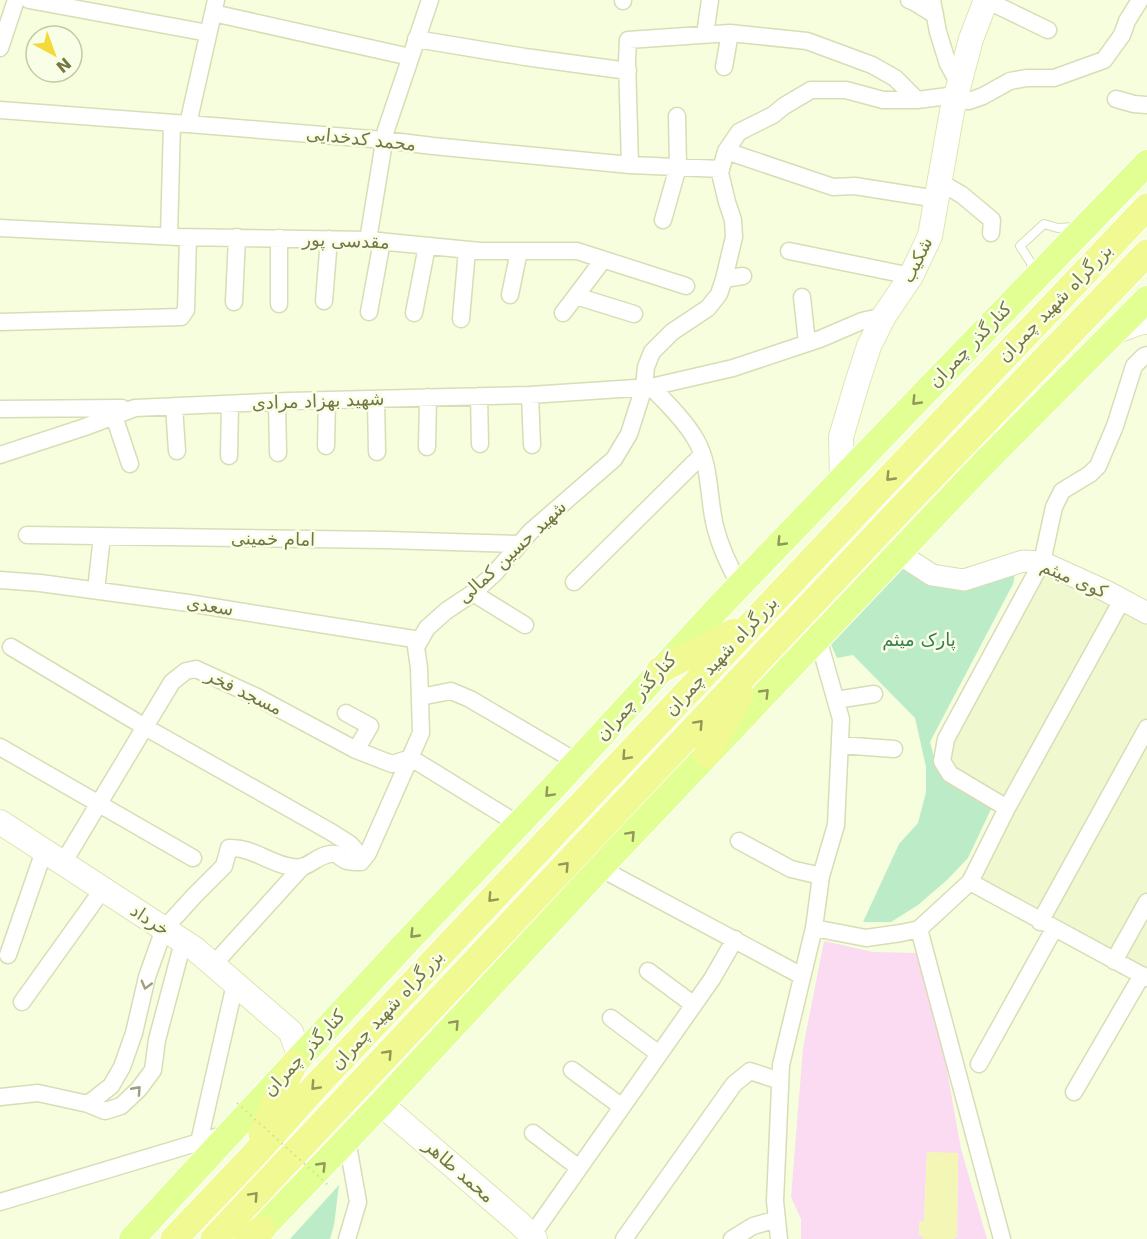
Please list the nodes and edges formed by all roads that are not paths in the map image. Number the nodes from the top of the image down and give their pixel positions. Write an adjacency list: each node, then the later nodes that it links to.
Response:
1 (16, 0): 15 (street)
2 (29, 0): 11 (street)
3 (430, 0): 14 (street)
4 (710, 0): 13 (street)
5 (909, 0): 9 (street)
6 (986, 0): 10 (street); 19 (main road, شکیب)
7 (1140, 0): 19 (street)
8 (215, 7): 11 (street); 16 (street)
9 (934, 8): 19 (street)
10 (1048, 30)
11 (208, 33): 25 (street)
12 (730, 33): 13 (street); 17 (street); 21 (street)
13 (705, 34): 18 (street)
14 (416, 39): 16 (street); 18 (street)
15 (0, 48)
16 (410, 57): 26 (street)
17 (724, 67)
18 (628, 71): 29 (street)
19 (957, 93): 21 (street); 32 (main road, شکیب)
20 (1116, 99): 22 (street)
21 (917, 100): 27 (street)
22 (1147, 105)
23 (0, 110): 25 (street, محمد کدخدایی)
24 (677, 116): 30 (street)
25 (180, 123): 26 (street, محمد کدخدایی); 37 (street)
26 (384, 140): 29 (street, محمد کدخدایی); 42 (street)
27 (726, 151): 31 (street); 32 (street)
28 (1147, 163): 94 (main road, کنارگذر چمران, one-way to 94)
29 (630, 165): 30 (street, محمد کدخدایی)
30 (678, 167): 31 (street, محمد کدخدایی); 34 (street)
31 (720, 171): 51 (street, شهید حسین کمالی)
32 (938, 191): 36 (street); 50 (main road, شکیب)
33 (1147, 207): 107 (highway, بزرگراه شهید چمران, one-way to 107)
34 (663, 220)
35 (0, 228): 37 (street, مقدسی پور)
36 (991, 233)
37 (169, 236): 38 (street, مقدسی پور)
38 (188, 237): 39 (street, مقدسی پور); 66 (street)
39 (237, 237): 40 (street, مقدسی پور); 58 (street)
40 (279, 238): 41 (street, مقدسی پور); 59 (street)
41 (329, 239): 42 (street, مقدسی پور); 57 (street)
42 (375, 241): 43 (street, مقدسی پور); 60 (street)
43 (428, 246): 44 (street, مقدسی پور); 61 (street)
44 (467, 250): 45 (street, مقدسی پور); 65 (street)
45 (519, 251): 48 (street, مقدسی پور); 53 (street)
46 (789, 251): 50 (street)
47 (1147, 253): 112 (highway, بزرگراه شهید چمران)
48 (603, 260): 52 (street, مقدسی پور); 54 (street)
49 (743, 276): 51 (street)
50 (911, 276): 64 (main road, شکیب)
51 (724, 279): 71 (street, شهید حسین کمالی)
52 (686, 286)
53 (510, 295)
54 (576, 296): 62 (street); 63 (street)
55 (802, 297): 69 (street)
56 (1147, 299): 68 (main road)
57 (324, 301)
58 (234, 302)
59 (279, 304)
60 (369, 312)
61 (414, 313)
62 (563, 313)
63 (634, 314)
64 (884, 316): 69 (street, شهید بهزاد مرادی); 94 (main road, شکیب)
65 (461, 319)
66 (0, 322)
67 (1147, 322): 68 (main road)
68 (1114, 332): 98 (main road)
69 (807, 343): 71 (street, شهید بهزاد مرادی)
70 (1147, 355): 99 (street)
71 (647, 387): 72 (street, شهید بهزاد مرادی); 91 (street); 97 (street, شهید حسین کمالی)
72 (530, 395): 73 (street, شهید بهزاد مرادی); 84 (street)
73 (479, 396): 74 (street, شهید بهزاد مرادی); 83 (street)
74 (428, 397): 75 (street, شهید بهزاد مرادی); 86 (street)
75 (376, 399): 76 (street, شهید بهزاد مرادی); 88 (street)
76 (327, 400): 77 (street, شهید بهزاد مرادی); 85 (street)
77 (278, 402): 78 (street, شهید بهزاد مرادی); 89 (street)
78 (230, 404): 79 (street, شهید بهزاد مرادی); 92 (street)
79 (174, 406): 80 (street, شهید بهزاد مرادی); 87 (street)
80 (135, 408): 81 (street); 82 (street, شهید بهزاد مرادی)
81 (0, 409)
82 (114, 416): 90 (street, شهید بهزاد مرادی); 93 (street)
83 (480, 444)
84 (532, 445)
85 (326, 446)
86 (427, 447)
87 (177, 451)
88 (377, 452)
89 (278, 453)
90 (0, 455)
91 (702, 455): 101 (street); 102 (street)
92 (229, 456)
93 (130, 464)
94 (842, 479): 102 (main road, کنارگذر چمران, one-way to 102)
95 (27, 534): 96 (street, امام خمینی)
96 (102, 536): 97 (street, امام خمینی); 103 (street)
97 (519, 544): 104 (street, شهید حسین کمالی)
98 (898, 553): 99 (street, کوی میثم); 109 (main road)
99 (1042, 562): 105 (street, کوی میثم); 128 (street)
100 (0, 580): 103 (street, سعدی)
101 (574, 582)
102 (740, 585): 113 (main road, کنارگذر چمران)
103 (96, 590): 110 (street, سعدی)
104 (473, 593): 108 (street); 110 (street, شهید حسین کمالی)
105 (1122, 600): 106 (street, کوی میثم); 128 (street)
106 (1147, 613)
107 (751, 623): 113 (highway); 171 (highway, بزرگراه شهید چمران, one-way to 171)
108 (525, 624)
109 (818, 638): 116 (street); 124 (main road, one-way to 109)
110 (420, 640): 115 (street)
111 (11, 646): 118 (street)
112 (758, 662): 124 (highway); 179 (highway, بزرگراه شهید چمران, one-way to 112)
113 (660, 670): 126 (main road, کنارگذر چمران)
114 (874, 694): 116 (street)
115 (420, 697): 125 (street); 126 (street)
116 (836, 700): 120 (street)
117 (346, 713): 123 (street)
118 (145, 727): 123 (street, مسجد فخر); 127 (street, مسجد فخر); 134 (street)
119 (1147, 728): 141 (street)
120 (840, 745): 122 (street); 137 (street)
121 (0, 747): 127 (street)
122 (894, 749)
123 (356, 750): 125 (street, مسجد فخر)
124 (707, 754): 135 (main road, one-way to 124)
125 (411, 758): 130 (street); 134 (street)
126 (577, 762): 130 (main road, کنارگذر چمران, one-way to 130)
127 (99, 803): 132 (street, مسجد فخر); 133 (street)
128 (1007, 807): 138 (street)
129 (0, 822): 132 (main road, خرداد)
130 (518, 824): 156 (main road, کنارگذر چمران, one-way to 156)
131 (739, 841): 137 (street)
132 (53, 857): 139 (main road, خرداد); 146 (street, مسجد فخر)
133 (193, 858)
134 (355, 861): 136 (street)
135 (600, 867): 145 (street); 166 (main road, one-way to 135)
136 (301, 868): 144 (street); 148 (street)
137 (821, 876): 142 (street)
138 (970, 882): 141 (street); 143 (street)
139 (103, 889): 144 (main road, خرداد); 153 (street)
140 (1147, 902): 147 (street)
141 (1047, 925): 147 (street); 160 (street)
142 (814, 928): 143 (street); 150 (street)
143 (920, 929): 184 (street)
144 (174, 935): 148 (main road, خرداد); 165 (street, one-way to 165); 165 (street, one-way to 144)
145 (735, 939): 150 (street); 154 (street)
146 (8, 956)
147 (1114, 961): 151 (street)
148 (213, 965): 152 (main road, خرداد)
149 (648, 971): 154 (street)
150 (802, 976): 162 (street)
151 (1144, 977): 163 (street)
152 (235, 984): 157 (main road, خرداد); 170 (street)
153 (22, 1002)
154 (694, 1005): 158 (street)
155 (611, 1018): 158 (street)
156 (327, 1029): 157 (main road); 159 (main road, کنارگذر چمران)
157 (291, 1032): 159 (main road)
158 (659, 1054): 167 (street)
159 (297, 1061): 170 (main road, کنارگذر چمران); 171 (highway)
160 (979, 1064)
161 (572, 1070): 167 (street)
162 (780, 1082): 174 (street); 181 (street)
163 (1074, 1092)
164 (0, 1097): 165 (street)
165 (88, 1104)
166 (381, 1104): 169 (main road); 175 (main road, محمد طاهر)
167 (622, 1107): 172 (street)
168 (533, 1133): 172 (street)
169 (347, 1140): 176 (main road, one-way to 169); 180 (street)
170 (202, 1151): 173 (street); 177 (main road, کنارگذر چمران)
171 (254, 1155): 178 (highway, بزرگراه شهید چمران)
172 (579, 1168): 175 (street)
173 (0, 1202)
174 (777, 1219): 182 (street); 183 (street)
175 (525, 1234)
176 (254, 1236)
177 (132, 1239)
178 (174, 1239)
179 (214, 1239)
180 (347, 1239)
181 (624, 1239)
182 (732, 1239)
183 (779, 1239)
184 (1002, 1239)

